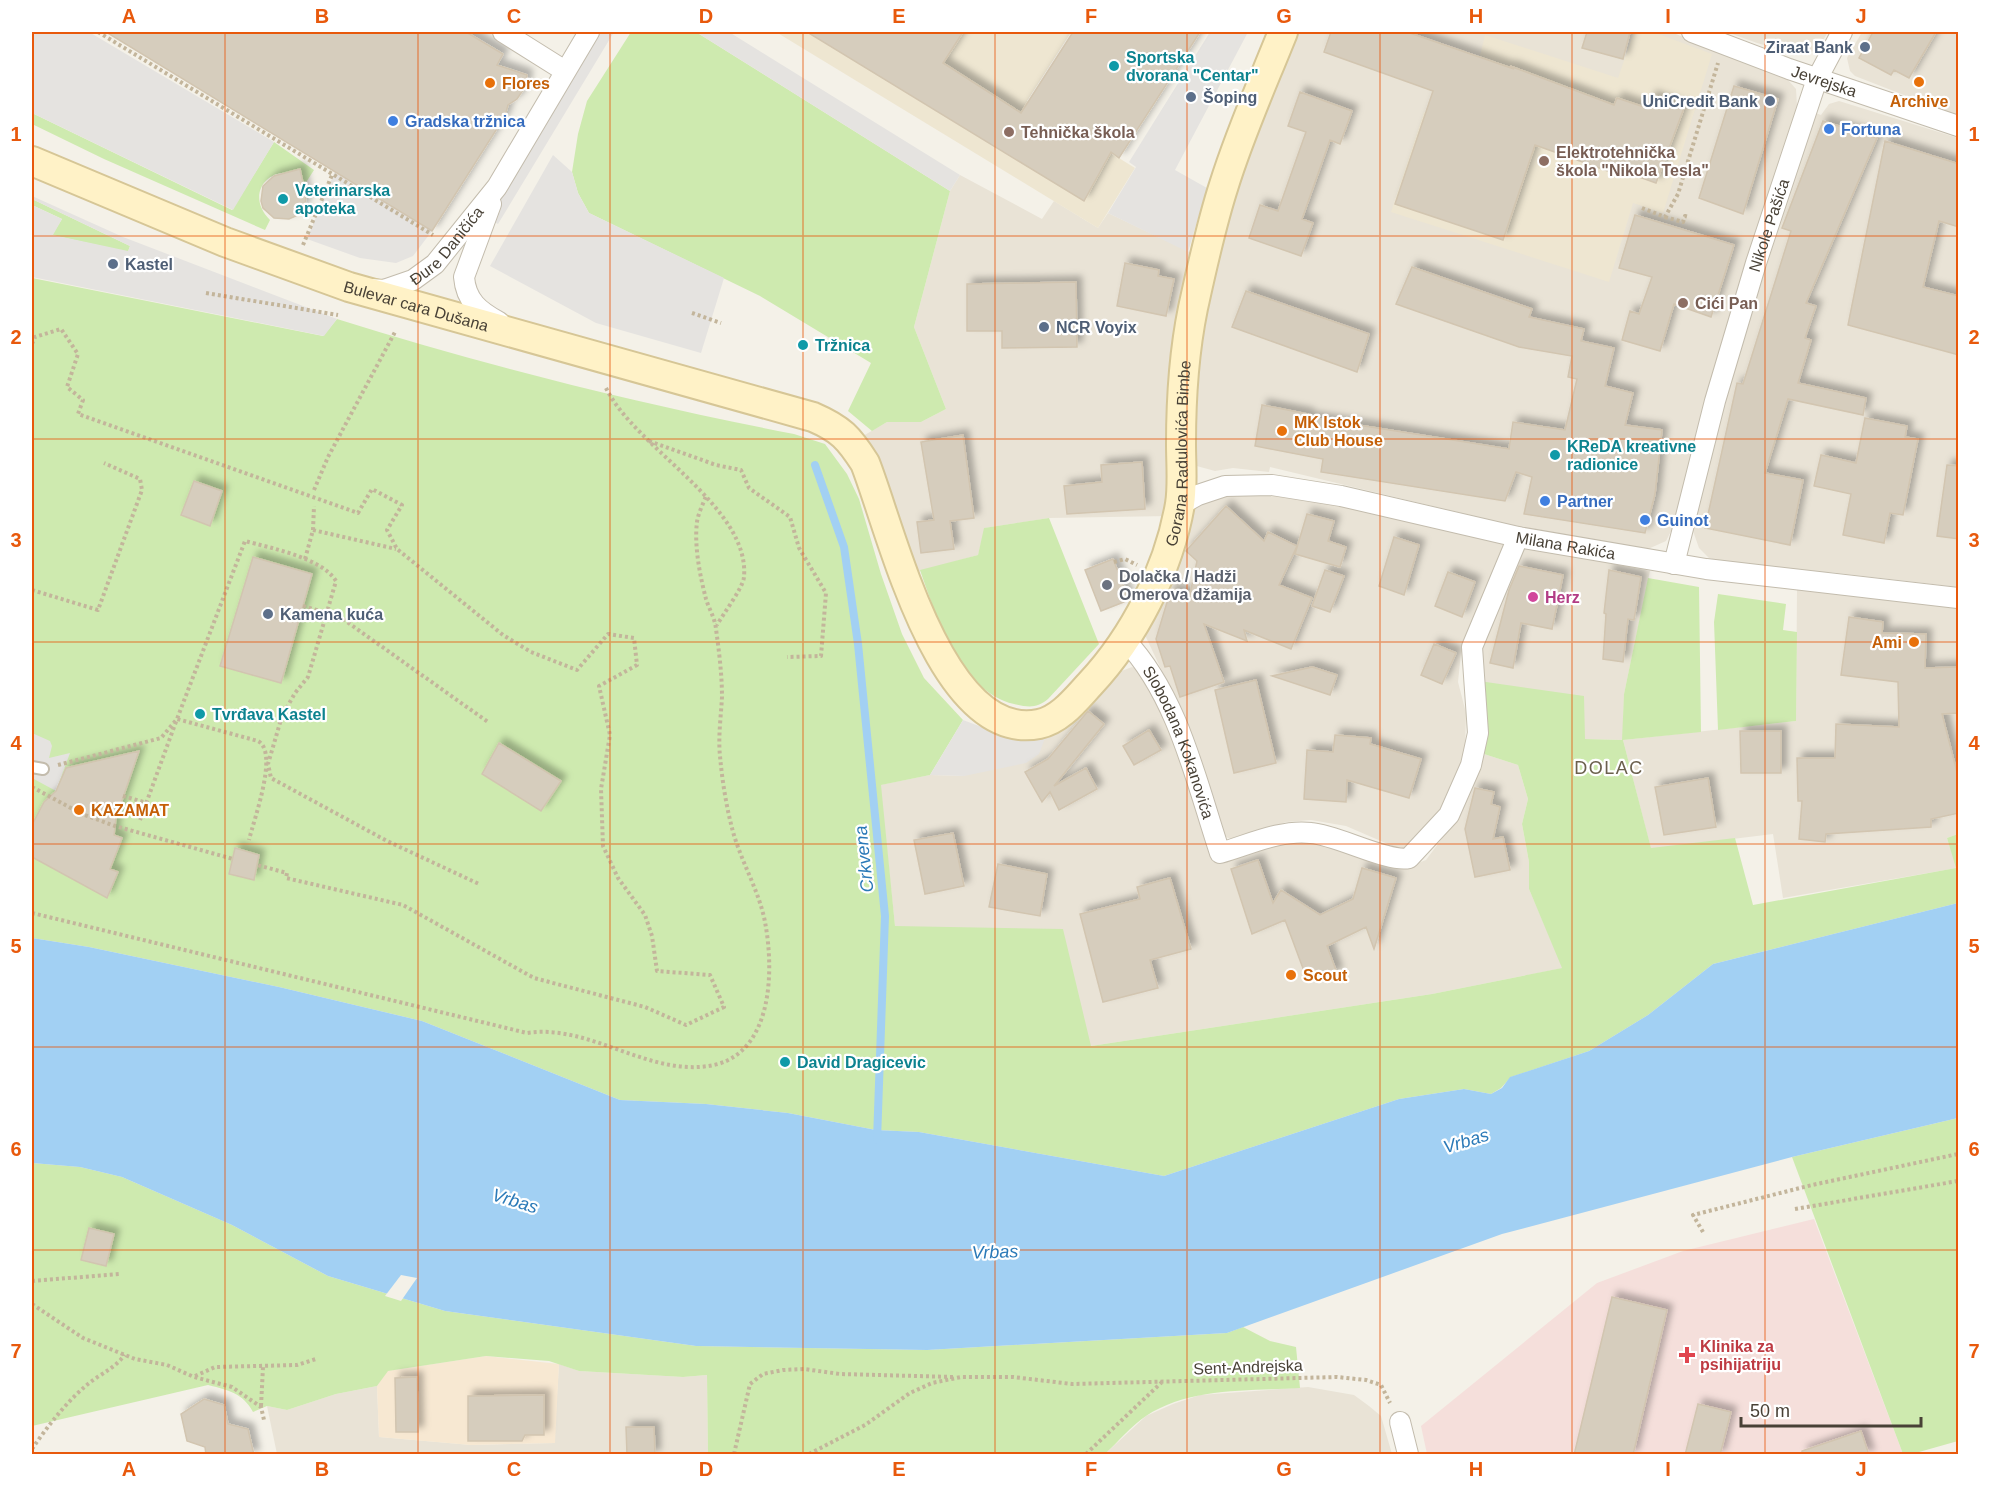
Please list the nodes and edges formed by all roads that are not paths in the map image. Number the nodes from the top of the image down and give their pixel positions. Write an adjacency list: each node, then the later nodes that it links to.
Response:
1 (503, 32): 6 (street)
2 (589, 32): 6 (street, Đure Daničića)
3 (1283, 32): 14 (street, Gorana Radulovića Bimbe)
4 (1692, 32): 7 (street, Jevrejska)
5 (1842, 32): 7 (street, Nikole Pašića)
6 (565, 70): 10 (street, Đure Daničića)
7 (1817, 79): 8 (street, Jevrejska); 16 (street, Nikole Pašića)
8 (1959, 126)
9 (32, 161): 11 (street, Bulevar cara Dušana)
10 (497, 187): 11 (street, Đure Daničića); 12 (street, Đure Daničića)
11 (349, 287): 12 (street, Bulevar cara Dušana)
12 (536, 342): 13 (street, Bulevar cara Dušana)
13 (813, 417): 18 (street, Gorana Radulovića Bimbe)
14 (1180, 505): 15 (street, Milana Rakića); 18 (street, Gorana Radulovića Bimbe)
15 (1518, 537): 16 (street, Milana Rakića); 18 (street, Slobodana Kokanovića)
16 (1674, 564): 17 (street, Milana Rakića)
17 (1959, 598)
18 (1125, 640)
19 (1400, 1422): 20 (street)
20 (1408, 1455)

